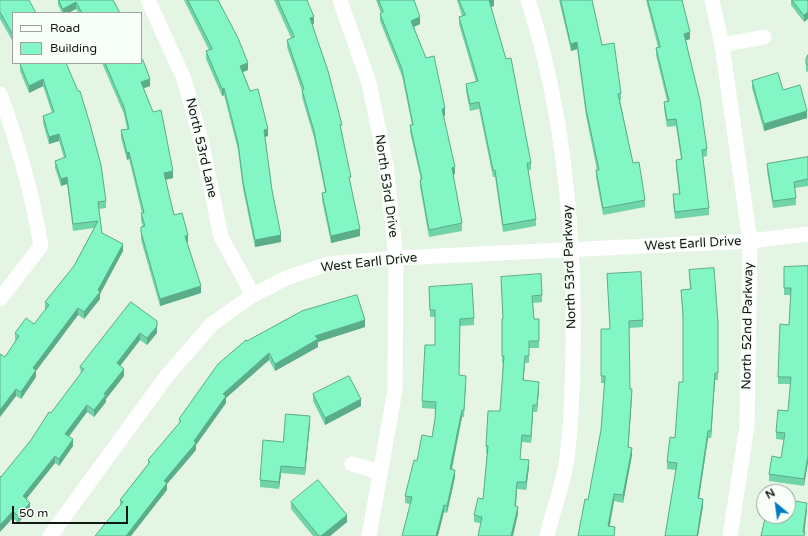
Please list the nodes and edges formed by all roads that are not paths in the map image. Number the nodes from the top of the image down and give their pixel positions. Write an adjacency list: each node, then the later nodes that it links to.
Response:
1 (148, 0): 12 (street, North 53rd Lane)
2 (340, 0): 11 (street, North 53rd Drive)
3 (528, 0): 10 (street, North 53rd Parkway)
4 (712, 0): 6 (street, North 52nd Parkway)
5 (764, 37): 6 (street)
6 (722, 45): 9 (street, North 52nd Parkway)
7 (0, 94): 13 (street)
8 (808, 234): 9 (street, West Earll Drive)
9 (750, 241): 10 (street, West Earll Drive); 19 (street, North 52nd Parkway)
10 (572, 250): 11 (street, West Earll Drive); 18 (street, North 53rd Parkway)
11 (396, 258): 12 (street, West Earll Drive); 15 (street, North 53rd Drive)
12 (253, 295): 16 (street, West Earll Drive)
13 (0, 299)
14 (352, 464): 15 (street)
15 (380, 472): 17 (street, North 53rd Drive)
16 (50, 536)
17 (369, 536)
18 (548, 536)
19 (730, 536)

